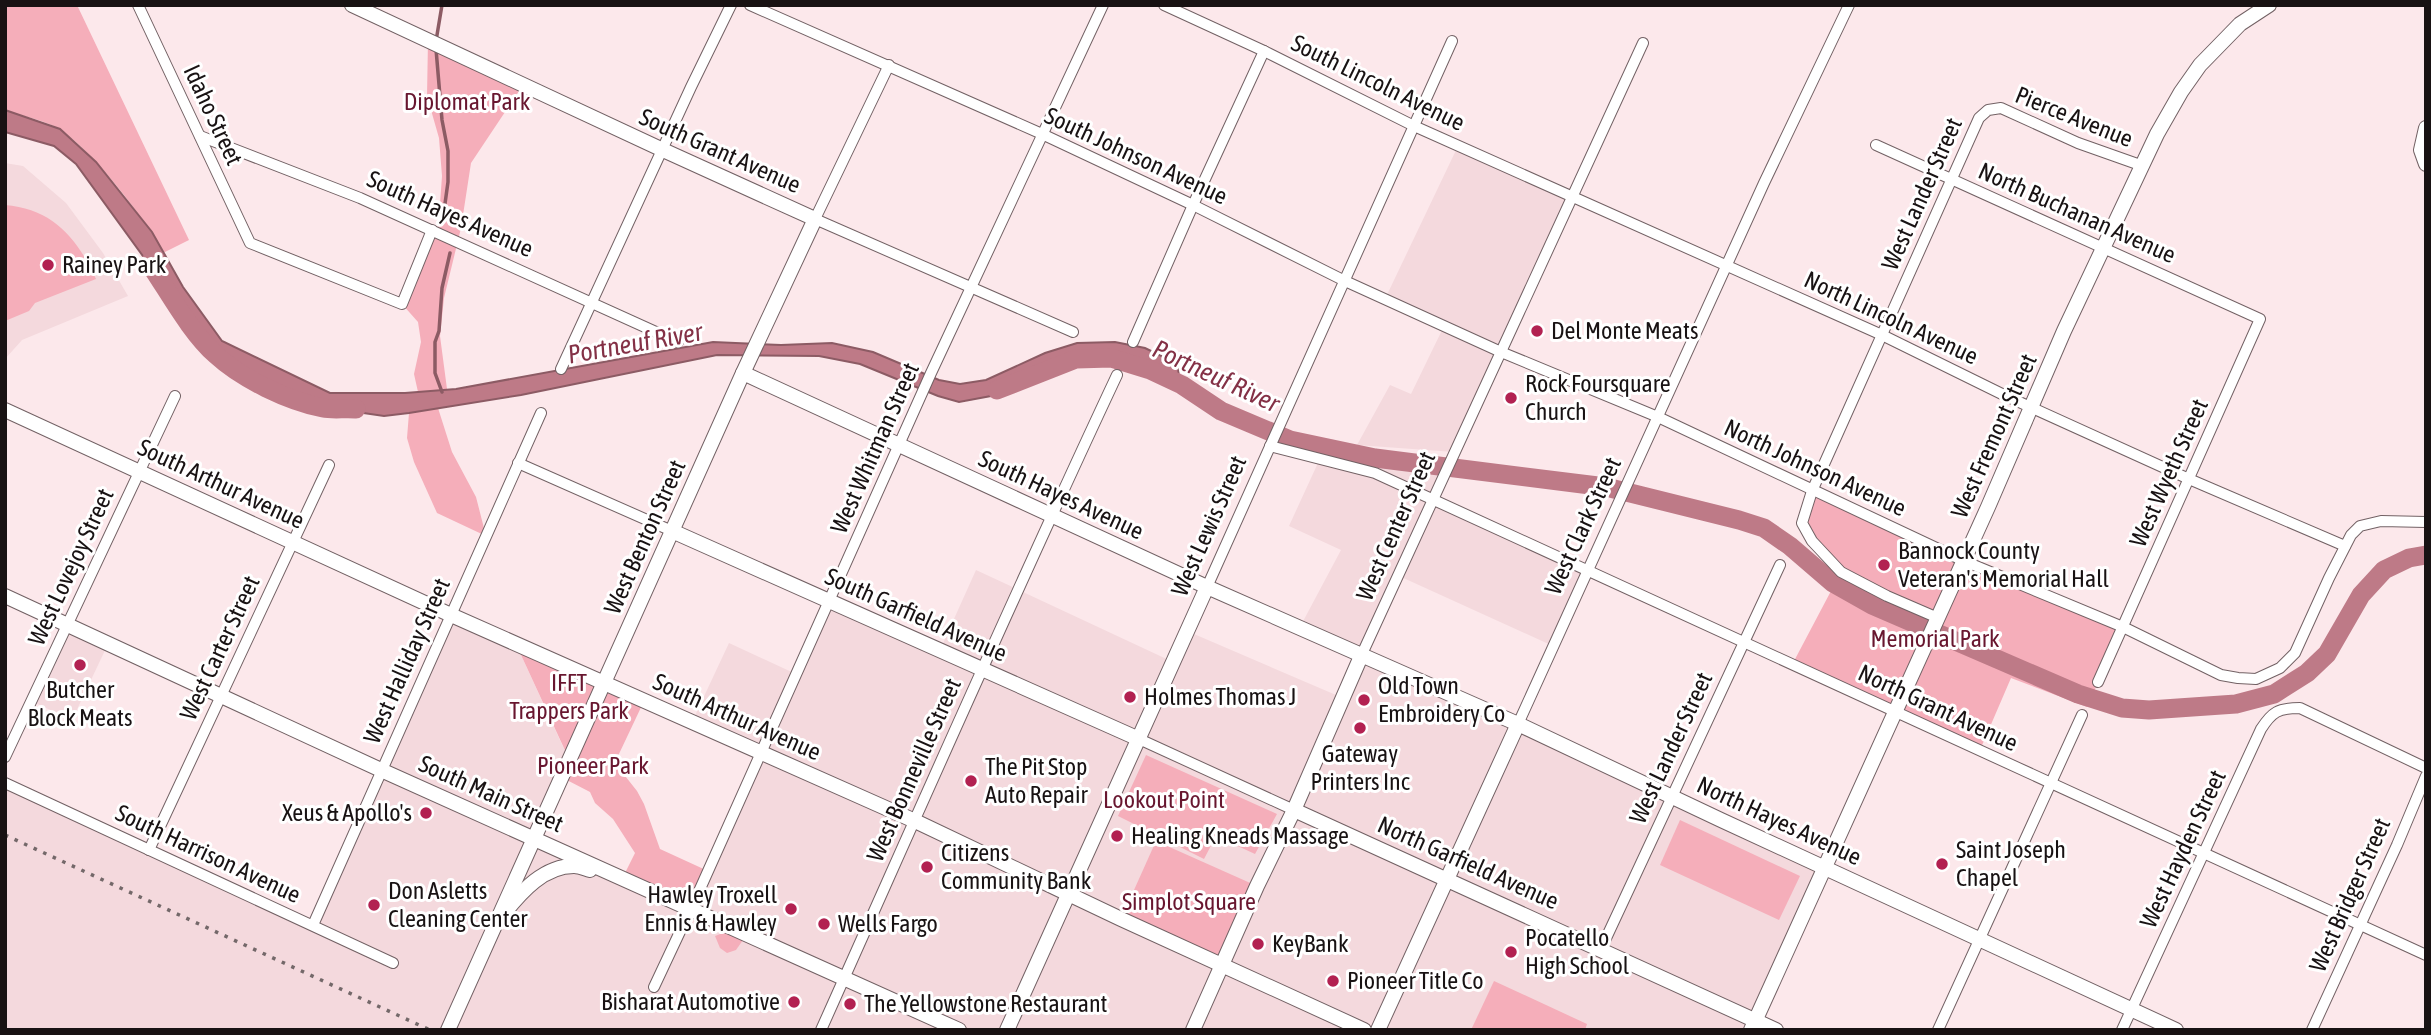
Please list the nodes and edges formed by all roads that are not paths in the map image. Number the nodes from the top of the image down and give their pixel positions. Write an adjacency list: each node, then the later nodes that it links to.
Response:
1 (138, 5): 17 (street, Idaho Street)
2 (352, 5): 19 (street, South Grant Avenue)
3 (732, 5): 19 (street)
4 (750, 5): 12 (street, South Johnson Avenue)
5 (1103, 5): 16 (street, West Whitman Street)
6 (1164, 5): 11 (street, South Lincoln Avenue)
7 (1849, 5): 28 (street, West Clark Street)
8 (2269, 5): 21 (street, West Fremont Street)
9 (1452, 41): 14 (street, West Lewis Street)
10 (1643, 43): 23 (street, West Center Street)
11 (1264, 51): 14 (street, South Lincoln Avenue); 24 (street)
12 (889, 65): 16 (street, South Johnson Avenue); 25 (street, West Benton Street)
13 (1988, 110): 21 (street, Pierce Avenue); 22 (street, West Lander Street)
14 (1414, 126): 23 (street, South Lincoln Avenue); 29 (street, West Lewis Street)
15 (2426, 128): 20 (street)
16 (1042, 134): 24 (street, South Johnson Avenue); 30 (street, West Whitman Street)
17 (200, 136): 26 (street, South Hayes Avenue); 26 (street, Idaho Street)
18 (1876, 145): 22 (street, North Buchanan Avenue)
19 (663, 150): 25 (street, South Grant Avenue); 31 (street)
20 (2426, 164)
21 (2143, 166): 27 (street, West Fremont Street)
22 (1951, 179): 27 (street, North Buchanan Avenue); 34 (street, West Lander Street)
23 (1573, 198): 28 (street, North Lincoln Avenue); 37 (street, West Center Street)
24 (1193, 205): 29 (street, South Johnson Avenue); 36 (street)
25 (815, 219): 30 (street, South Grant Avenue); 38 (street, West Benton Street)
26 (432, 230): 31 (street, South Hayes Avenue)
27 (2104, 248): 32 (street, North Buchanan Avenue); 42 (street, West Fremont Street)
28 (1727, 266): 34 (street, North Lincoln Avenue); 45 (street, West Clark Street)
29 (1345, 281): 37 (street, South Johnson Avenue); 47 (street, West Lewis Street)
30 (972, 287): 33 (street, South Grant Avenue); 46 (street, West Whitman Street)
31 (592, 302): 35 (street, South Hayes Avenue); 39 (street)
32 (2260, 319): 51 (street, West Wyeth Street)
33 (1073, 331)
34 (1882, 335): 42 (street, North Lincoln Avenue); 52 (street, West Lander Street)
35 (678, 342)
36 (1133, 342)
37 (1501, 352): 45 (street, North Johnson Avenue); 53 (street, West Center Street)
38 (746, 367): 46 (street, South Hayes Avenue); 56 (street, West Benton Street)
39 (561, 369)
40 (1117, 375): 54 (street, West Bonneville Street)
41 (175, 396): 50 (street, West Lovejoy Street)
42 (2031, 407): 51 (street, North Lincoln Avenue); 59 (street, West Fremont Street)
43 (5, 410): 50 (street, South Arthur Avenue)
44 (541, 413): 48 (street, West Halliday Street)
45 (1658, 417): 52 (street, North Johnson Avenue); 61 (street, West Clark Street)
46 (899, 445): 54 (street, South Hayes Avenue); 64 (street, West Whitman Street)
47 (1270, 446): 53 (street); 62 (street, West Lewis Street)
48 (518, 463): 56 (street, South Garfield Avenue); 65 (street, West Halliday Street)
49 (330, 465): 57 (street, West Carter Street)
50 (140, 471): 57 (street, South Arthur Avenue); 67 (street, West Lovejoy Street)
51 (2189, 479): 58 (street, North Lincoln Avenue); 68 (street, West Wyeth Street)
52 (1812, 491): 59 (street, North Johnson Avenue); 66 (street, West Lander Street)
53 (1433, 500): 61 (street, North Grant Avenue); 70 (street, West Center Street)
54 (1053, 516): 62 (street, South Hayes Avenue); 71 (street, West Bonneville Street)
55 (2426, 522): 58 (street)
56 (672, 531): 64 (street, South Garfield Avenue); 73 (street, West Benton Street)
57 (292, 542): 65 (street, South Arthur Avenue); 74 (street, West Carter Street)
58 (2345, 547): 68 (street, North Johnson Avenue)
59 (1964, 561): 66 (street, West Fremont Street); 68 (street, North Johnson Avenue)
60 (1780, 565): 69 (street, West Lander Street)
61 (1587, 570): 69 (street, North Grant Avenue); 77 (street, West Clark Street)
62 (1207, 587): 70 (street, South Hayes Avenue); 78 (street, West Lewis Street)
63 (5, 596): 67 (street, South Main Street)
64 (829, 601): 71 (street, South Garfield Avenue); 79 (street, West Whitman Street)
65 (451, 615): 73 (street, South Arthur Avenue); 82 (street, West Halliday Street)
66 (1938, 618): 75 (street, West Fremont Street)
67 (67, 624): 74 (street, South Main Street); 80 (street, West Lovejoy Street)
68 (2123, 627): 72 (street, West Wyeth Street)
69 (1744, 642): 75 (street, North Grant Avenue); 86 (street, West Lander Street)
70 (1362, 654): 77 (street, North Hayes Avenue); 87 (street, West Center Street)
71 (982, 669): 78 (street, South Garfield Avenue); 88 (street, West Bonneville Street)
72 (2098, 682)
73 (604, 683): 79 (street, South Arthur Avenue); 89 (street, West Benton Street)
74 (221, 696): 82 (street, South Main Street); 90 (street, West Carter Street)
75 (1895, 712): 85 (street, North Grant Avenue); 92 (street, West Fremont Street)
76 (2082, 715): 85 (street)
77 (1518, 724): 86 (street, North Hayes Avenue); 94 (street, West Clark Street)
78 (1139, 739): 87 (street, South Garfield Avenue); 95 (street, West Lewis Street)
79 (761, 753): 88 (street, South Arthur Avenue); 96 (street, West Whitman Street)
80 (5, 757)
81 (2426, 768): 91 (street, West Hayden Street)
82 (382, 770): 89 (street, South Main Street); 98 (street, West Halliday Street)
83 (2426, 776): 97 (street, West Bridger Street)
84 (5, 783): 90 (street, South Harrison Avenue)
85 (2050, 783): 91 (street, North Grant Avenue); 100 (street)
86 (1672, 796): 92 (street, North Hayes Avenue); 101 (street, West Lander Street)
87 (1294, 810): 94 (street, North Garfield Avenue); 104 (street, West Center Street)
88 (915, 821): 95 (street, South Arthur Avenue); 105 (street, West Bonneville Street)
89 (533, 837): 93 (street, South Main Street); 99 (street, West Benton Street)
90 (149, 850): 98 (street, South Harrison Avenue)
91 (2205, 853): 97 (street, North Grant Avenue); 107 (street, West Hayden Street)
92 (1824, 868): 100 (street, North Hayes Avenue); 108 (street, West Fremont Street)
93 (614, 876): 96 (street, South Main Street); 99 (street)
94 (1447, 878): 101 (street, North Garfield Avenue); 115 (street, West Clark Street)
95 (1069, 893): 104 (street, South Arthur Avenue); 112 (street, West Lewis Street)
96 (691, 908): 105 (street, South Main Street); 106 (street, West Whitman Street)
97 (2359, 924): 102 (street, North Grant Avenue); 120 (street, West Bridger Street)
98 (313, 925): 103 (street, South Harrison Avenue)
99 (494, 927): 109 (street, West Benton Street)
100 (1980, 938): 107 (street, North Hayes Avenue); 117 (street)
101 (1601, 949): 108 (street, North Garfield Avenue)
102 (2426, 955)
103 (393, 963)
104 (1221, 964): 113 (street, West Center Street); 114 (street, South Arthur Avenue)
105 (845, 976): 110 (street, West Bonneville Street); 111 (street, South Main Street)
106 (654, 987)
107 (2132, 1008): 118 (street, West Hayden Street); 119 (street, North Hayes Avenue)
108 (1753, 1025): 116 (street, North Garfield Avenue)
109 (448, 1030)
110 (821, 1030)
111 (959, 1030)
112 (1007, 1030)
113 (1193, 1030)
114 (1364, 1030)
115 (1378, 1030)
116 (1776, 1030)
117 (1938, 1030)
118 (2122, 1030)
119 (2176, 1030)
120 (2312, 1030)

